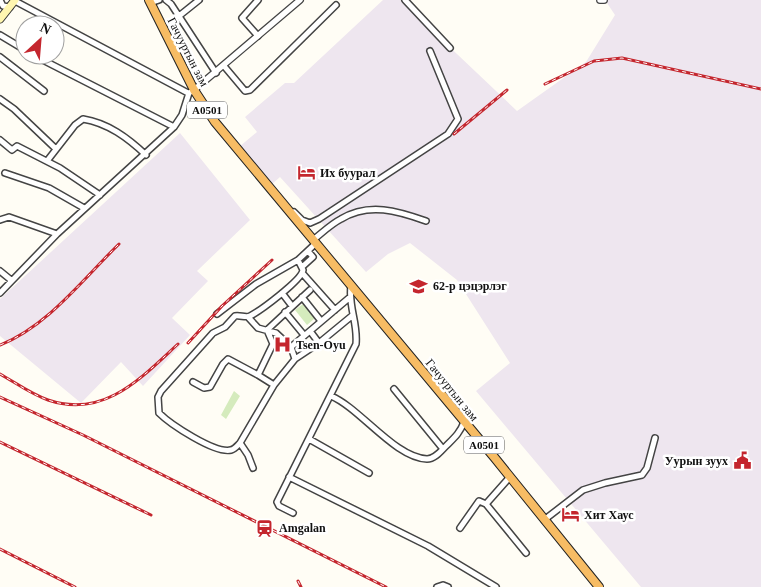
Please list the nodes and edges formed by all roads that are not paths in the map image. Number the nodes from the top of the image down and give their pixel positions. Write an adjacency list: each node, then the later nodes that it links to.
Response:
1 (0, 0): 14 (street)
2 (15, 0): 14 (main road); 27 (street)
3 (159, 0): 11 (street)
4 (166, 0): 12 (street)
5 (199, 0): 15 (street)
6 (258, 0): 18 (street)
7 (299, 0): 18 (street)
8 (405, 0): 20 (street)
9 (600, 0): 10 (street)
10 (604, 0)
11 (150, 2): 27 (highway, Гачууртын зам / A0501)
12 (174, 2): 15 (street)
13 (336, 5): 24 (street)
14 (10, 7): 16 (main road)
15 (179, 16): 25 (street)
16 (0, 19)
17 (0, 35): 19 (street)
18 (258, 36): 24 (street)
19 (15, 44)
20 (450, 48)
21 (430, 51): 36 (street)
22 (0, 57): 26 (street)
23 (53, 65): 29 (street)
24 (224, 66): 25 (street)
25 (216, 73): 27 (street)
26 (44, 90)
27 (192, 92): 29 (street); 36 (highway, Гачууртын зам / A0501)
28 (0, 99): 31 (street)
29 (174, 127): 32 (street)
30 (0, 140): 33 (street)
31 (56, 149): 32 (street); 33 (street)
32 (146, 155): 35 (street)
33 (47, 160): 35 (street)
34 (5, 173): 37 (street)
35 (100, 195): 37 (street)
36 (285, 206): 41 (highway, Гачууртын зам / A0501)
37 (84, 208): 40 (street)
38 (0, 220): 40 (street)
39 (426, 221): 41 (street)
40 (57, 234): 46 (street)
41 (312, 246): 42 (street); 43 (street); 48 (highway, Гачууртын зам / A0501)
42 (298, 260): 43 (street); 58 (street)
43 (302, 267): 45 (street)
44 (0, 271): 46 (street)
45 (303, 274): 52 (street); 56 (street)
46 (11, 280): 49 (street)
47 (0, 286): 49 (street)
48 (351, 286): 54 (street); 73 (highway, Гачууртын зам / A0501)
49 (6, 287): 51 (street)
50 (310, 290): 53 (street)
51 (0, 293)
52 (282, 293): 55 (street); 60 (street)
53 (302, 297): 55 (street); 61 (street)
54 (349, 298): 56 (street); 59 (street)
55 (292, 306): 57 (street)
56 (335, 310): 61 (street)
57 (285, 312): 62 (street); 64 (street)
58 (217, 314)
59 (352, 315): 65 (street); 72 (street)
60 (248, 317): 62 (street); 76 (street)
61 (321, 321): 63 (street)
62 (267, 330): 66 (street); 68 (street)
63 (310, 331): 64 (street); 65 (street)
64 (304, 335): 66 (street)
65 (319, 343): 67 (street)
66 (291, 347): 67 (street)
67 (295, 359): 70 (street)
68 (258, 375): 69 (street); 70 (street)
69 (193, 382)
70 (274, 385): 76 (street)
71 (394, 389): 77 (street)
72 (331, 396): 75 (street); 77 (street)
73 (464, 422): 77 (street); 81 (highway, Гачууртын зам / A0501)
74 (655, 438): 84 (street)
75 (309, 439): 79 (street); 80 (street)
76 (240, 443): 78 (street)
77 (443, 449)
78 (253, 468)
79 (369, 473)
80 (289, 477): 83 (street); 90 (street)
81 (509, 478): 82 (street); 84 (highway, Гачууртын зам / A0501)
82 (486, 504): 85 (street); 86 (street)
83 (293, 514)
84 (544, 520): 87 (highway, Гачууртын зам / A0501)
85 (460, 528)
86 (526, 553)
87 (596, 586)
88 (437, 587): 89 (street)
89 (448, 587)
90 (496, 587)

